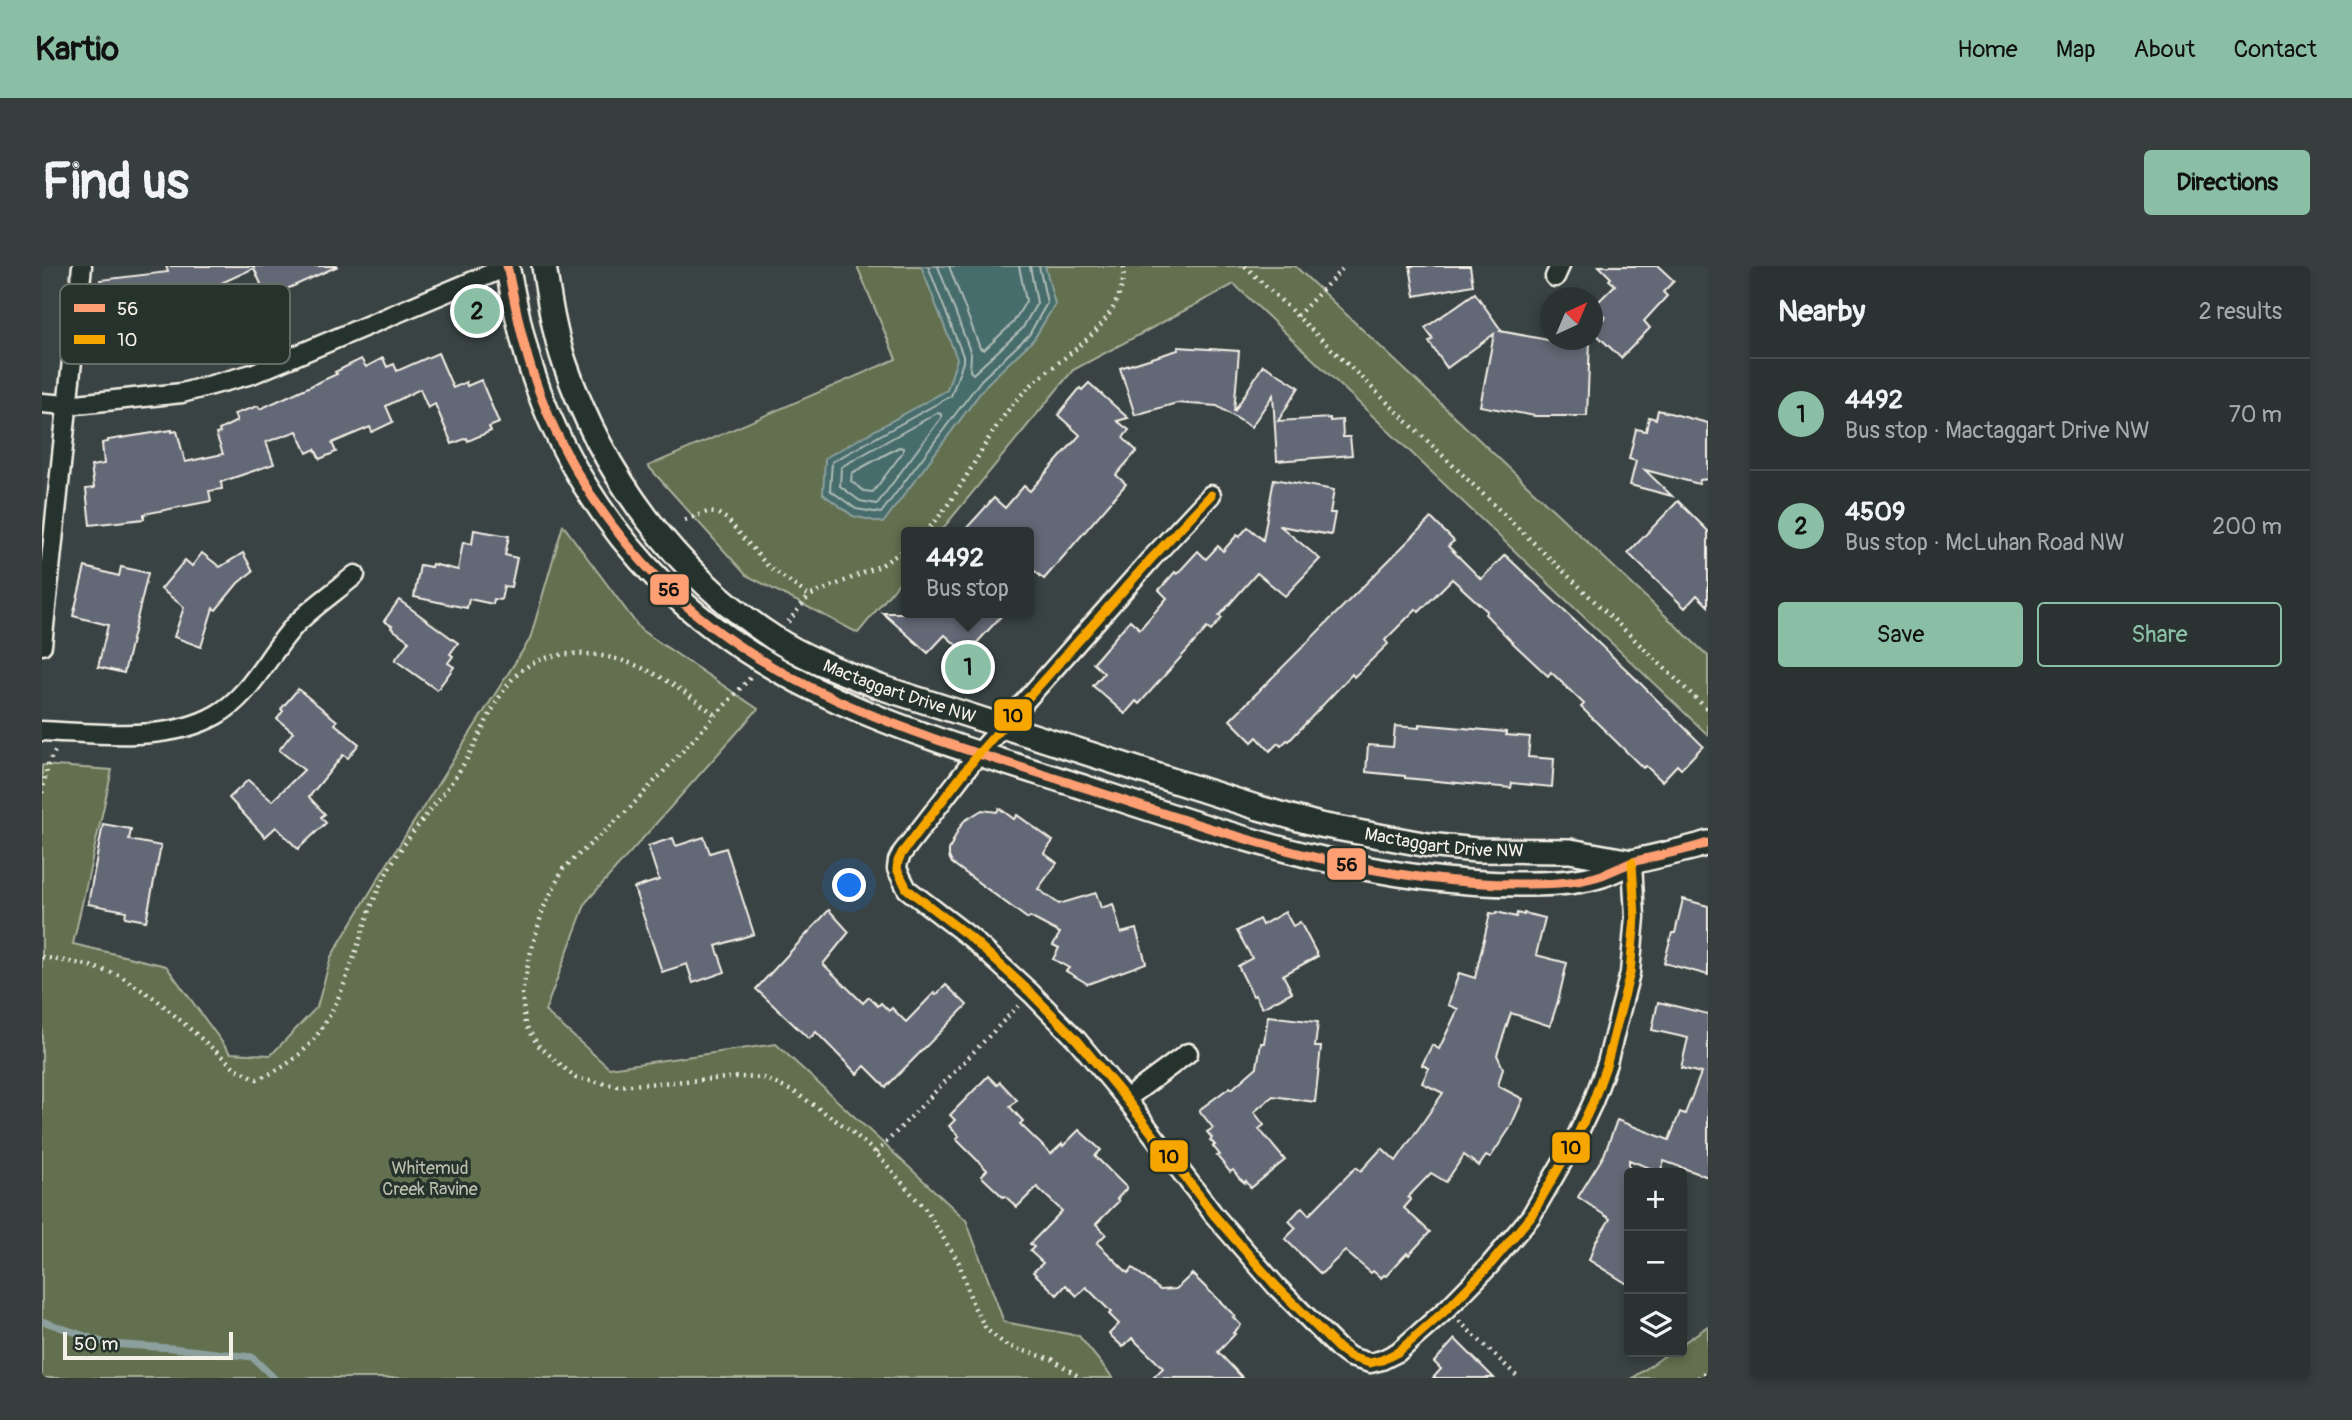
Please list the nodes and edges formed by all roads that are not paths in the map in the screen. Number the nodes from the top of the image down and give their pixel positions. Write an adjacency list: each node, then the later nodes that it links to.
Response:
1 (82, 266): 4 (street)
2 (508, 266): 5 (street); 15 (street, Mactaggart Drive NW)
3 (544, 266): 13 (street, Mactaggart Drive NW)
4 (80, 284)
5 (290, 358)
6 (71, 364): 9 (street)
7 (276, 364): 9 (street)
8 (42, 403): 9 (street)
9 (67, 405): 12 (street)
10 (1212, 495): 13 (street)
11 (355, 575): 14 (street)
12 (42, 645)
13 (1003, 726): 15 (street); 17 (street, Mactaggart Drive NW)
14 (42, 731)
15 (979, 753): 17 (street, Mactaggart Drive NW); 19 (street)
16 (1708, 843): 17 (street, Mactaggart Drive NW)
17 (1632, 862): 19 (street)
18 (1188, 1053): 19 (street)
19 (1126, 1099)

